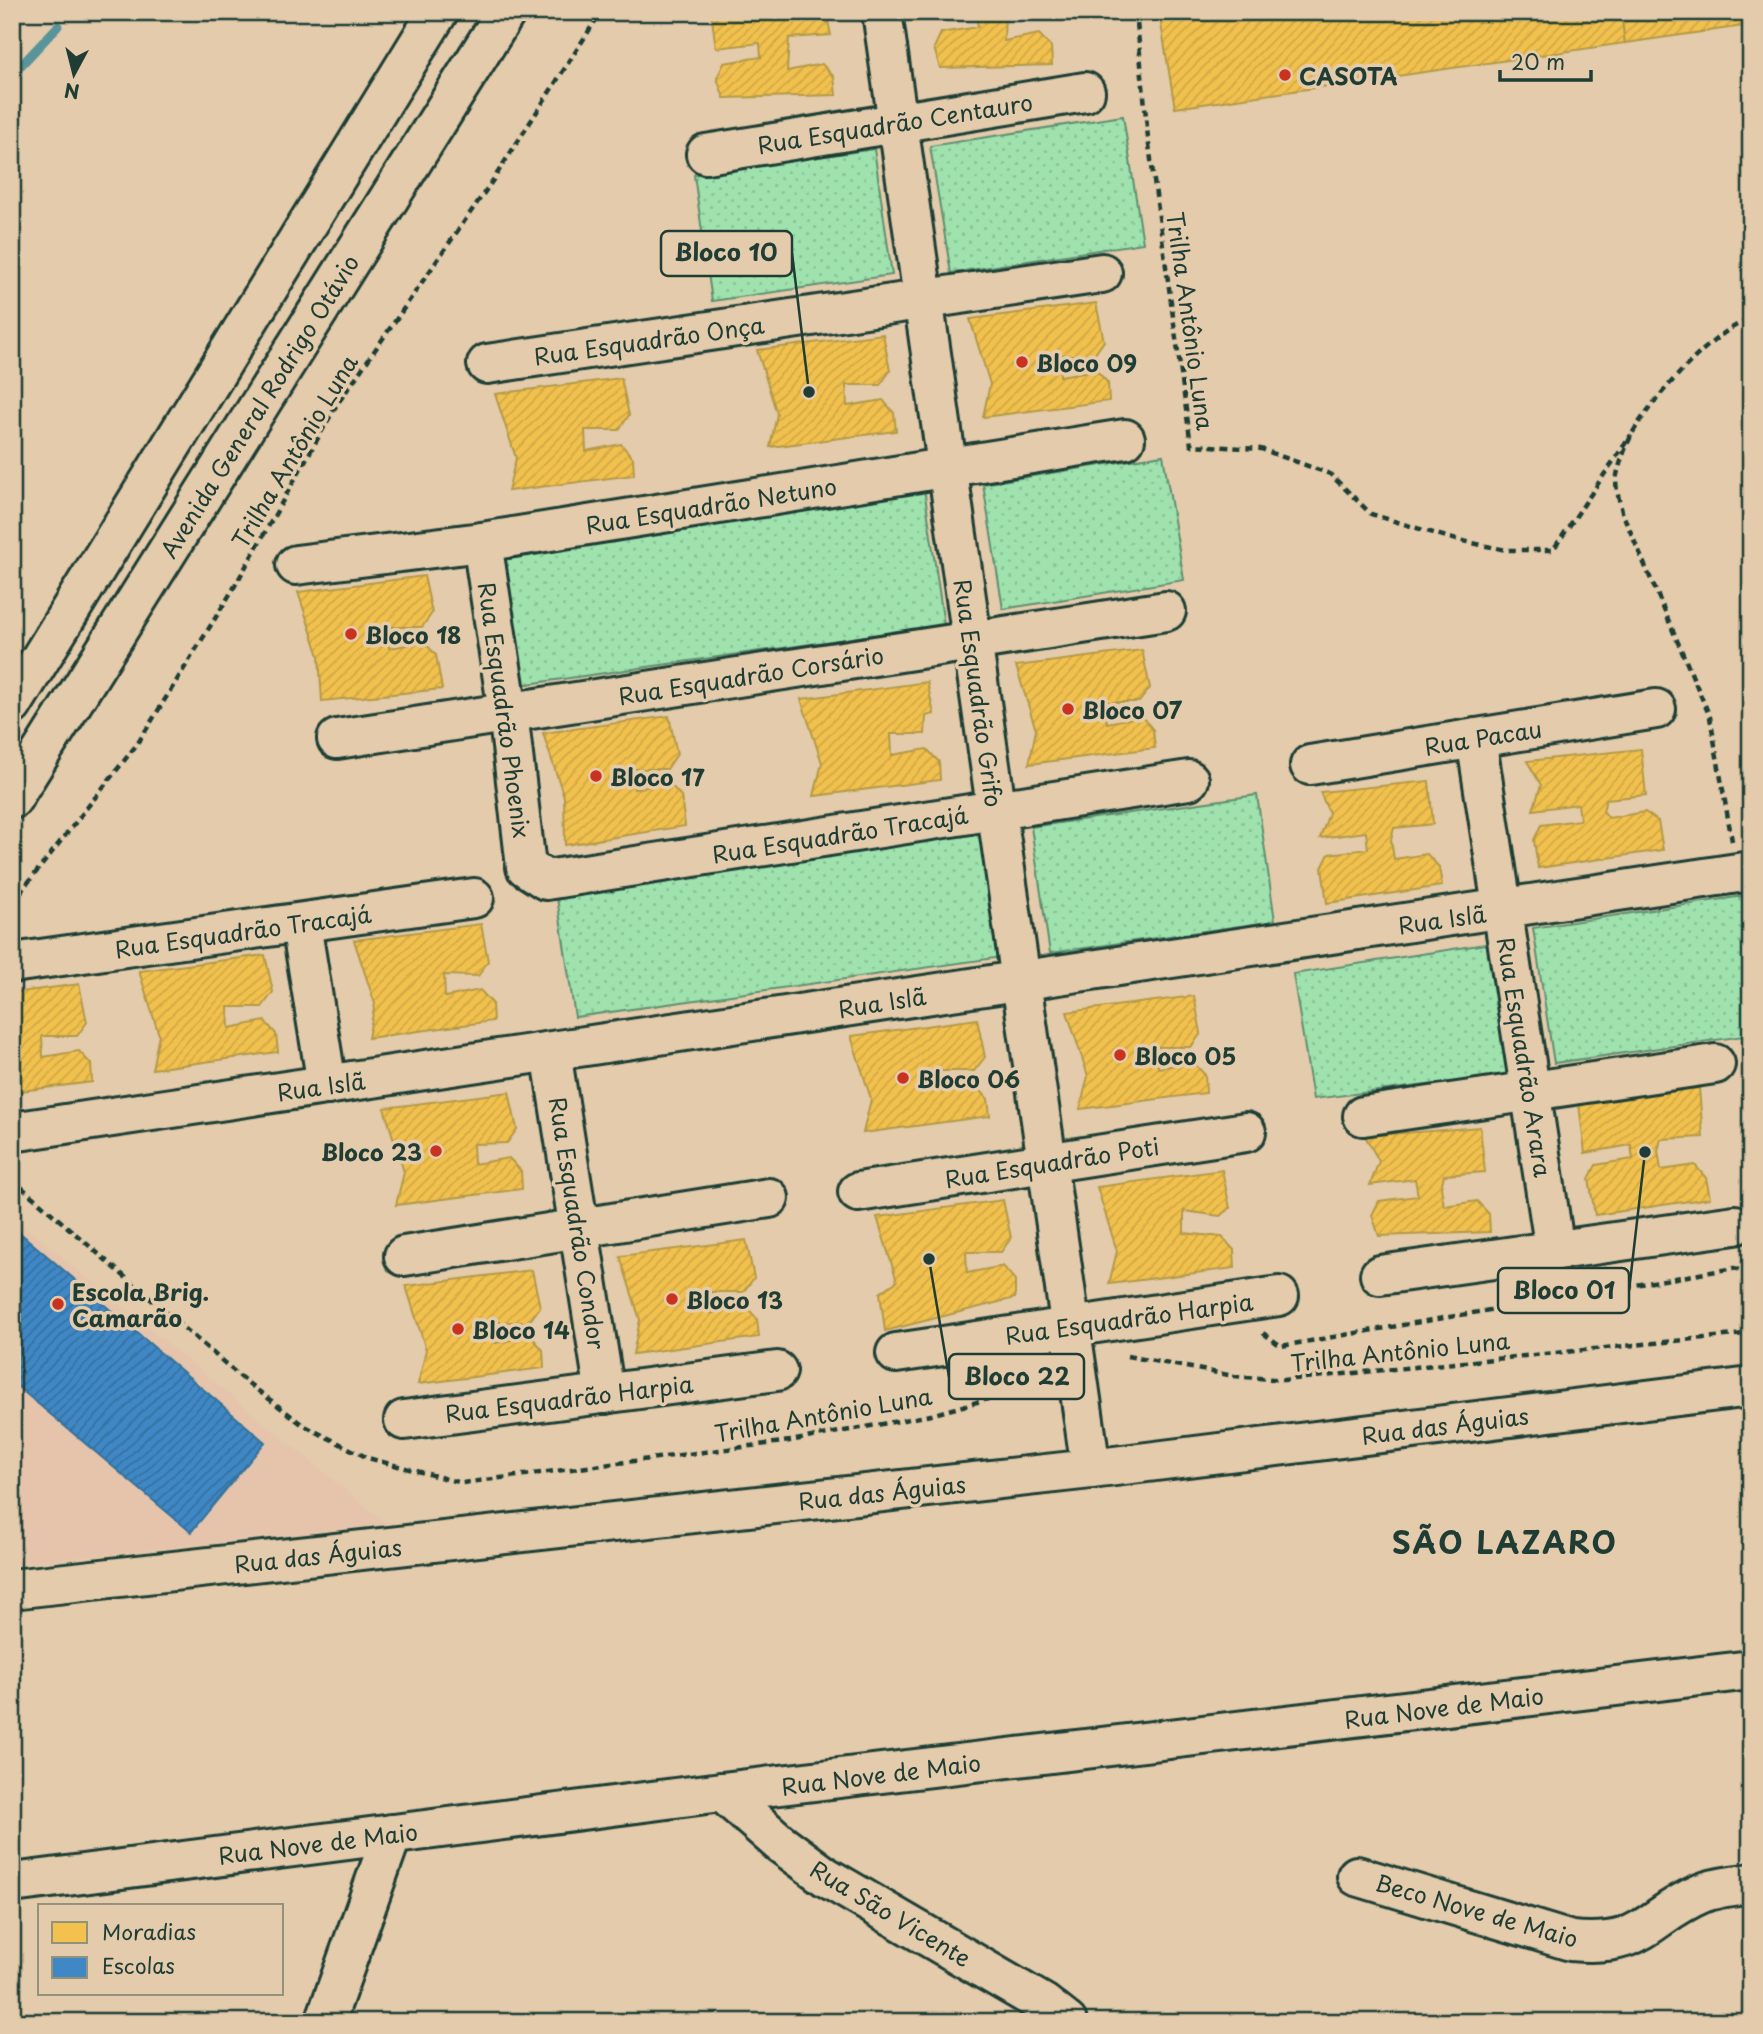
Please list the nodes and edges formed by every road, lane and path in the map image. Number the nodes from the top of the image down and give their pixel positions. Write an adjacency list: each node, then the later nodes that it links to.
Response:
1 (438, 12): 16 (street)
2 (506, 12): 17 (street, Avenida General Rodrigo Otávio)
3 (601, 12): 34 (path, Trilha Antônio Luna)
4 (882, 12): 7 (street, Rua Esquadrão Grifo)
5 (1136, 12): 13 (path, Trilha Antônio Luna)
6 (1085, 92): 7 (street, Rua Esquadrão Centauro)
7 (896, 123): 8 (street, Rua Esquadrão Centauro); 10 (street, Rua Esquadrão Grifo)
8 (706, 154)
9 (1102, 273): 10 (street, Rua Esquadrão Onça)
10 (922, 300): 12 (street, Rua Esquadrão Onça); 15 (street, Rua Esquadrão Grifo)
11 (1751, 320): 13 (path, Trilha Antônio Luna)
12 (487, 364)
13 (1632, 435): 31 (path, Trilha Antônio Luna)
14 (1125, 439): 15 (street, Rua Esquadrão Netuno)
15 (946, 466): 18 (street, Rua Esquadrão Netuno); 21 (street, Rua Esquadrão Grifo)
16 (146, 488): 17 (street); 22 (street)
17 (189, 517): 29 (street, Avenida General Rodrigo Otávio)
18 (482, 542): 19 (street, Rua Esquadrão Netuno); 24 (street, Rua Esquadrão Phoenix)
19 (296, 565)
20 (1166, 611): 21 (street, Rua Esquadrão Corsário)
21 (971, 641): 24 (street, Rua Esquadrão Corsário); 30 (street, Rua Esquadrão Grifo)
22 (12, 705)
23 (1656, 709): 25 (street, Rua Pacau)
24 (508, 712): 26 (street, Rua Esquadrão Corsário); 32 (street, Rua Esquadrão Phoenix)
25 (1476, 738): 27 (street, Rua Pacau); 35 (street, Rua Esquadrão Arara)
26 (337, 739)
27 (1310, 765)
28 (1189, 780): 30 (street, Rua Esquadrão Tracajá)
29 (12, 799)
30 (995, 809): 32 (street, Rua Esquadrão Tracajá); 38 (street, Rua Esquadrão Grifo)
31 (1744, 872): 35 (street, Rua Islã)
32 (534, 875)
33 (474, 898): 36 (street, Rua Esquadrão Tracajá)
34 (12, 903)
35 (1502, 910): 38 (street, Rua Islã); 42 (street, Rua Esquadrão Arara)
36 (301, 924): 37 (street, Rua Esquadrão Tracajá); 41 (street)
37 (12, 963)
38 (1020, 982): 39 (street, Rua Islã); 46 (street, Rua Esquadrão Grifo)
39 (551, 1052): 41 (street, Rua Islã); 51 (street, Rua Esquadrão Condor)
40 (1715, 1064): 42 (street)
41 (327, 1085): 44 (street, Rua Islã)
42 (1530, 1091): 43 (street); 52 (street, Rua Esquadrão Arara)
43 (1363, 1116)
44 (12, 1132)
45 (1246, 1132): 46 (street, Rua Esquadrão Poti)
46 (1046, 1163): 48 (street, Rua Esquadrão Poti); 59 (street, Rua Esquadrão Grifo)
47 (12, 1180): 59 (path, Trilha Antônio Luna)
48 (858, 1192)
49 (769, 1198): 51 (street)
50 (1735, 1225): 52 (street)
51 (579, 1228): 53 (street); 63 (street, Rua Esquadrão Condor)
52 (1555, 1251): 55 (street)
53 (404, 1256)
54 (1751, 1273): 57 (path, Trilha Antônio Luna)
55 (1380, 1275)
56 (1279, 1296): 59 (street, Rua Esquadrão Harpia)
57 (1253, 1325)
58 (1751, 1331): 59 (path, Trilha Antônio Luna)
59 (1073, 1347): 60 (street, Rua Esquadrão Harpia); 65 (street, Rua Esquadrão Grifo)
60 (896, 1353)
61 (777, 1371): 63 (street, Rua Esquadrão Harpia)
62 (1751, 1387): 65 (street, Rua das Águias)
63 (605, 1394): 64 (street, Rua Esquadrão Harpia)
64 (404, 1420)
65 (1091, 1469): 66 (street, Rua das Águias)
66 (12, 1589)
67 (1751, 1670): 68 (street, Rua Nove de Maio)
68 (722, 1793): 69 (street, Rua Nove de Maio); 74 (street, Rua São Vicente)
69 (392, 1834): 71 (street, Rua Nove de Maio); 73 (street)
70 (1357, 1875): 72 (street, Beco Nove de Maio)
71 (12, 1883)
72 (1751, 1883)
73 (325, 2022)
74 (1068, 2022)

